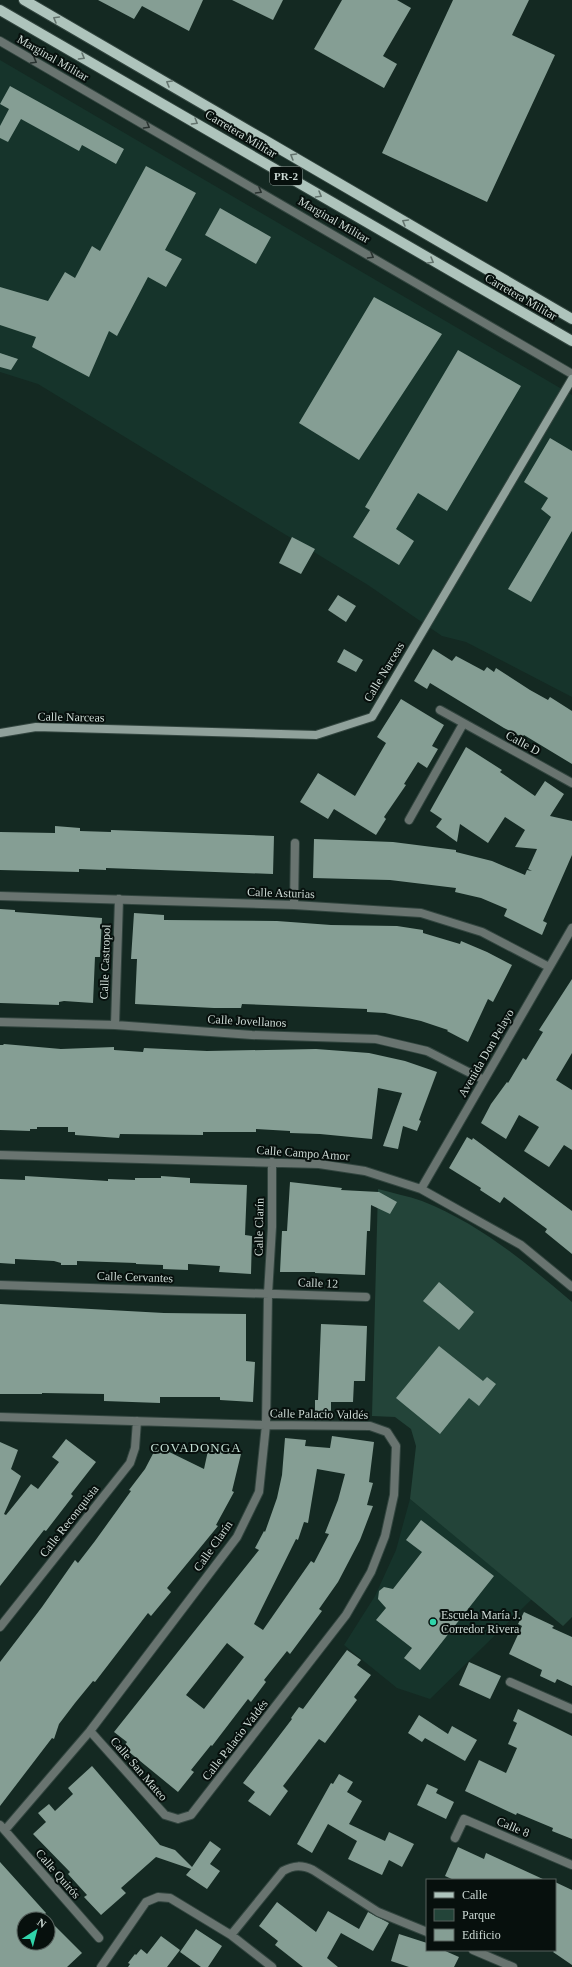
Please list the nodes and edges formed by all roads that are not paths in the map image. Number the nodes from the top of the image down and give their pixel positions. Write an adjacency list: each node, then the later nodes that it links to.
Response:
1 (24, 0): 4 (main road, Carretera Militar / PR-2, one-way to 1)
2 (0, 10): 5 (main road, Carretera Militar / PR-2, one-way to 5)
3 (0, 41): 6 (street, Marginal Militar, one-way to 6)
4 (572, 319)
5 (572, 341)
6 (572, 374)
7 (572, 379): 10 (street, Calle Narceas)
8 (440, 710): 9 (street, Calle D)
9 (463, 724): 11 (street, Calle D); 12 (street)
10 (0, 733)
11 (572, 783)
12 (409, 820)
13 (295, 844): 16 (street)
14 (0, 896): 15 (street, Calle Asturias)
15 (120, 899): 16 (street, Calle Asturias); 20 (street, Calle Castropol)
16 (294, 905): 18 (street, Calle Asturias)
17 (572, 928): 18 (street, Avenida Don Pelayo)
18 (549, 967): 21 (street, Avenida Don Pelayo)
19 (0, 1022): 20 (street, Calle Jovellanos)
20 (115, 1025): 21 (street, Calle Jovellanos)
21 (484, 1080): 24 (street, Avenida Don Pelayo)
22 (0, 1155): 23 (street, Calle Campo Amor)
23 (272, 1162): 24 (street, Calle Campo Amor); 27 (street, Calle Clarín)
24 (421, 1189): 26 (street, Calle Campo Amor)
25 (0, 1285): 27 (street, Calle Cervantes)
26 (572, 1287)
27 (268, 1294): 28 (street, Calle 12); 31 (street, Calle Clarín)
28 (366, 1297)
29 (0, 1417): 30 (street, Calle Palacio Valdés)
30 (137, 1422): 31 (street, Calle Palacio Valdés); 32 (street, Calle Reconquista)
31 (266, 1425): 35 (street, Calle Clarín); 36 (street, Calle Palacio Valdés)
32 (0, 1627)
33 (510, 1682): 34 (street)
34 (572, 1709)
35 (90, 1731): 36 (street, Calle San Mateo); 37 (street, Calle Clarín)
36 (196, 1810)
37 (2, 1828): 42 (street, Calle Quirós)
38 (455, 1838): 39 (street, Calle 8)
39 (572, 1865)
40 (426, 1932): 41 (street)
41 (231, 1936): 44 (street); 45 (street)
42 (99, 1938)
43 (475, 1951): 46 (street)
44 (101, 1967)
45 (272, 1967)
46 (513, 1967)

